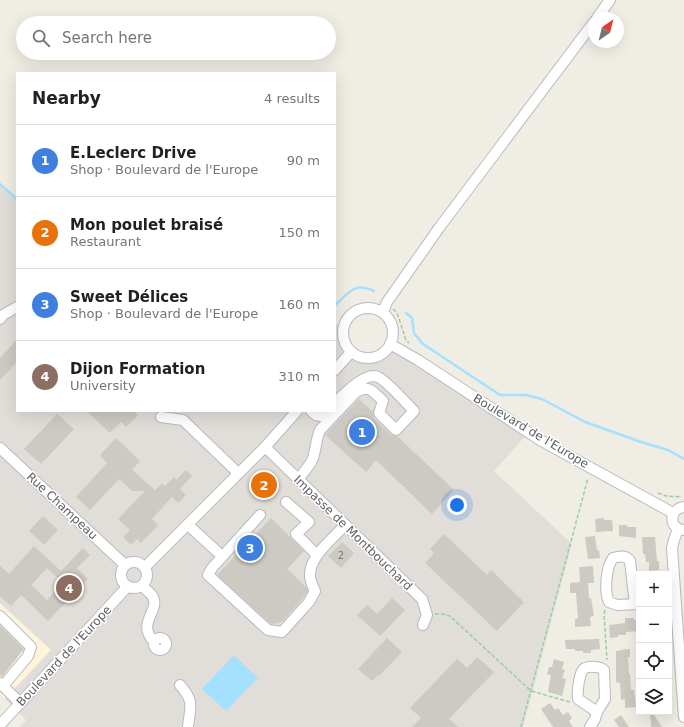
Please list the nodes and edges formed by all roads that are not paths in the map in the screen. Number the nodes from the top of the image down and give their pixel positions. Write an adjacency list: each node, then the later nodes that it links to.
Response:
1 (610, 0): 2 (street)
2 (601, 12)
3 (588, 30): 5 (street)
4 (16, 308): 6 (street)
5 (383, 312): 7 (street); 8 (street)
6 (0, 318)
7 (390, 344): 8 (street); 23 (street, Boulevard de l'Europe)
8 (351, 352): 9 (street)
9 (336, 369)
10 (393, 390): 11 (street); 11 (street); 12 (street)
11 (383, 401): 20 (street)
12 (336, 402)
13 (296, 412): 17 (street)
14 (312, 412): 15 (street)
15 (327, 412)
16 (161, 417): 19 (street)
17 (265, 447): 19 (street); 20 (street, Impasse de Montbouchard)
18 (0, 448): 30 (street, Rue Champeau)
19 (238, 473): 25 (street)
20 (298, 479): 26 (street, Impasse de Montbouchard)
21 (286, 502): 28 (street)
22 (684, 507): 23 (street)
23 (673, 513): 27 (street)
24 (260, 516): 29 (street)
25 (188, 525): 29 (street); 31 (street)
26 (345, 525): 28 (street); 37 (street, Impasse de Montbouchard)
27 (681, 530): 35 (street)
28 (317, 555): 29 (street)
29 (222, 556)
30 (125, 565): 31 (street); 33 (street)
31 (145, 567): 32 (street)
32 (143, 584): 33 (street); 38 (street)
33 (128, 586): 41 (street, Boulevard de l'Europe)
34 (637, 604): 34 (street)
35 (673, 604): 43 (street)
36 (0, 616): 39 (street)
37 (423, 625)
38 (156, 640)
39 (2, 685): 41 (street)
40 (180, 685): 45 (street)
41 (20, 703): 44 (street, Boulevard de l'Europe)
42 (597, 712): 42 (street); 46 (street)
43 (684, 717)
44 (0, 725)
45 (188, 727)
46 (590, 727)

